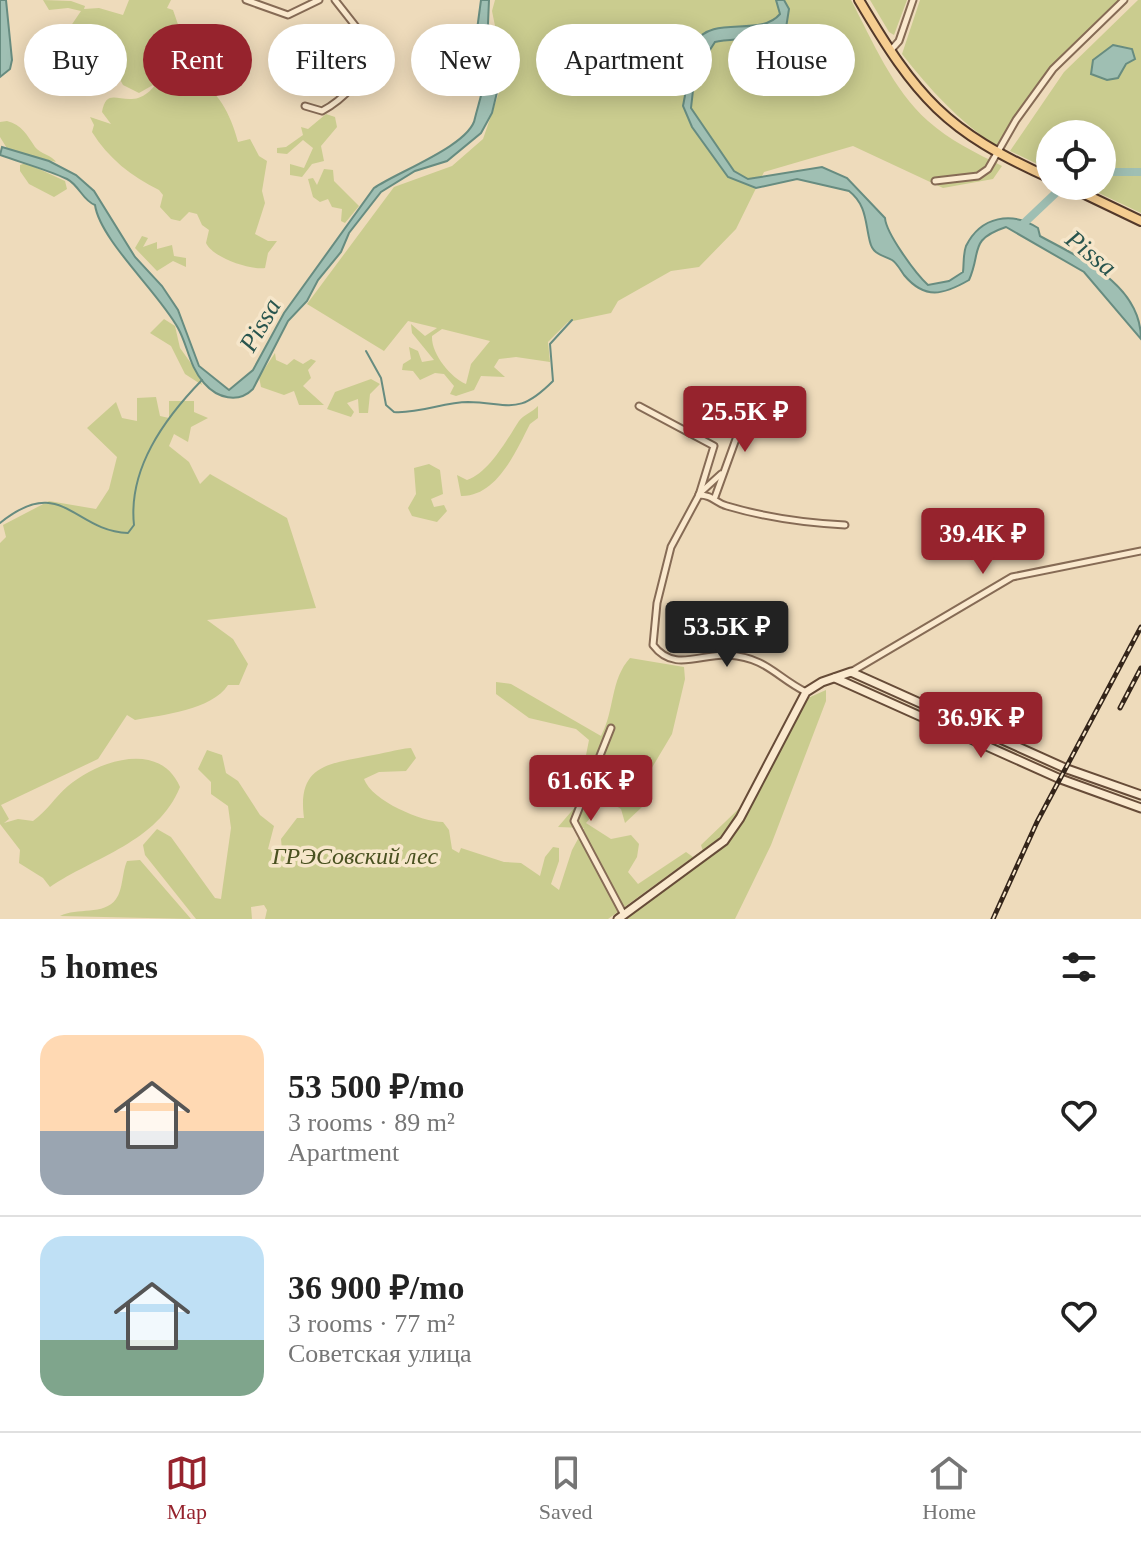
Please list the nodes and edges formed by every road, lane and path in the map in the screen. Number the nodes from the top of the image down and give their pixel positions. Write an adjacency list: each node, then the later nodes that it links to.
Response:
1 (246, 0): 2 (street)
2 (319, 0)
3 (335, 0): 8 (street)
4 (859, 0): 7 (main road)
5 (913, 0): 7 (street)
6 (1124, 0): 9 (street)
7 (890, 52): 9 (main road)
8 (305, 106)
9 (998, 155): 10 (main road); 11 (street)
10 (1036, 172)
11 (935, 181)
12 (1097, 200): 13 (main road)
13 (1141, 221)
14 (749, 403): 16 (street)
15 (639, 406): 17 (street)
16 (723, 472): 17 (street); 18 (street)
17 (699, 495): 18 (street); 23 (street)
18 (715, 497): 19 (street)
19 (845, 525)
20 (1141, 551): 21 (street)
21 (851, 672): 22 (main road); 25 (main road)
22 (835, 678): 23 (main road); 27 (main road)
23 (806, 692): 29 (main road)
24 (611, 728): 29 (street)
25 (1117, 787): 26 (main road); 27 (street)
26 (1141, 795)
27 (1114, 798): 28 (main road)
28 (1141, 808)
29 (621, 917)

